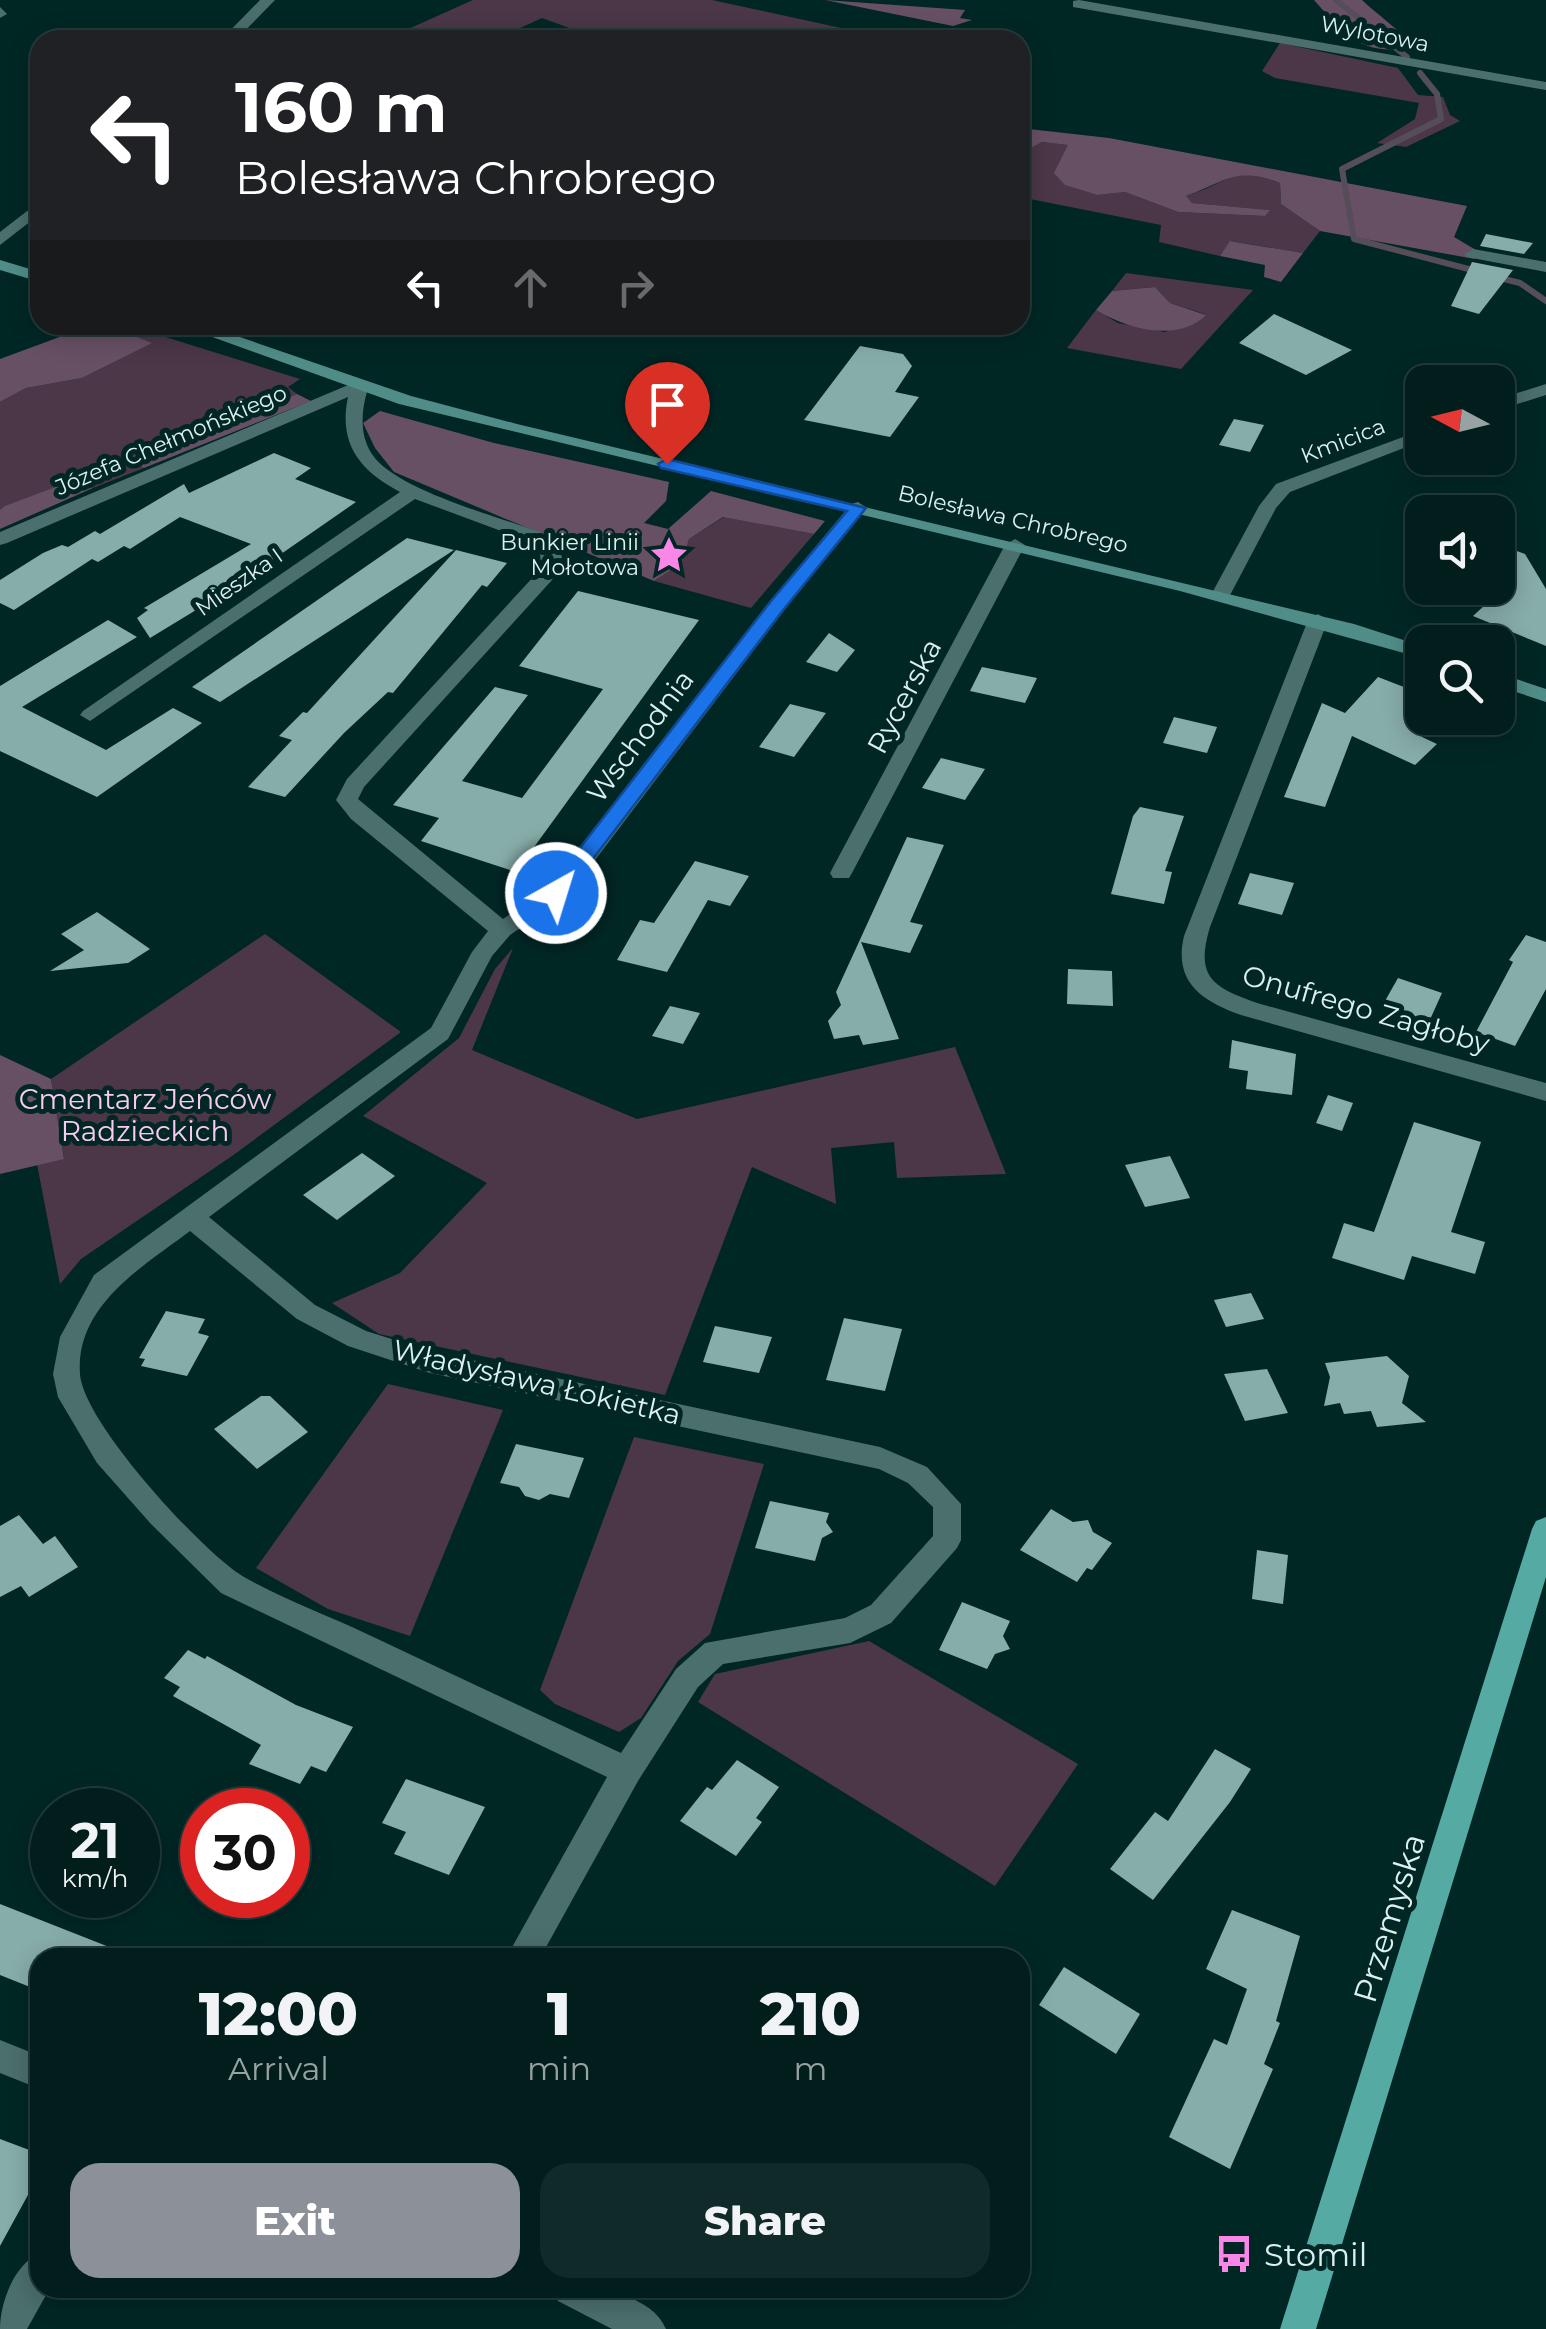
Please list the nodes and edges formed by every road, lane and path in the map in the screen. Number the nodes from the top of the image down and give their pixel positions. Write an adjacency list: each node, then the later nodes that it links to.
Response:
1 (268, 0): 3 (street)
2 (1078, 4): 4 (street, Wylotowa)
3 (238, 30)
4 (1546, 86)
5 (30, 214): 6 (street)
6 (0, 240)
7 (1473, 254): 9 (street)
8 (0, 266): 10 (street)
9 (1546, 267)
10 (30, 274)
11 (217, 335): 12 (street, Bolesława Chrobrego)
12 (360, 384): 16 (street); 17 (street, Bolesława Chrobrego); 18 (street, Józefa Chełmońskiego)
13 (1546, 389): 14 (street)
14 (1515, 399)
15 (1405, 441): 20 (street, Kmicica)
16 (416, 490): 25 (street, Mieszka I); 27 (street)
17 (858, 508): 19 (street, Bolesława Chrobrego); 27 (street, Wschodnia)
18 (0, 538)
19 (1015, 546): 20 (street, Bolesława Chrobrego); 26 (street, Rycerska)
20 (1221, 595): 21 (street, Bolesława Chrobrego)
21 (1318, 620): 22 (street, Bolesława Chrobrego); 28 (street, Onufrego Zagłoby)
22 (1405, 647)
23 (1515, 685): 24 (street)
24 (1546, 696)
25 (90, 715)
26 (841, 873)
27 (502, 930): 29 (street, Wschodnia)
28 (1546, 1092)
29 (192, 1218): 31 (street); 31 (street, Władysława Łokietka)
30 (1545, 1541): 39 (main road, Przemyska)
31 (627, 1771): 32 (street, Władysława Łokietka)
32 (528, 1948)
33 (0, 2056): 34 (street)
34 (30, 2069)
35 (30, 2289): 37 (street)
36 (589, 2298): 38 (street)
37 (7, 2329)
38 (648, 2329)
39 (1298, 2329)

